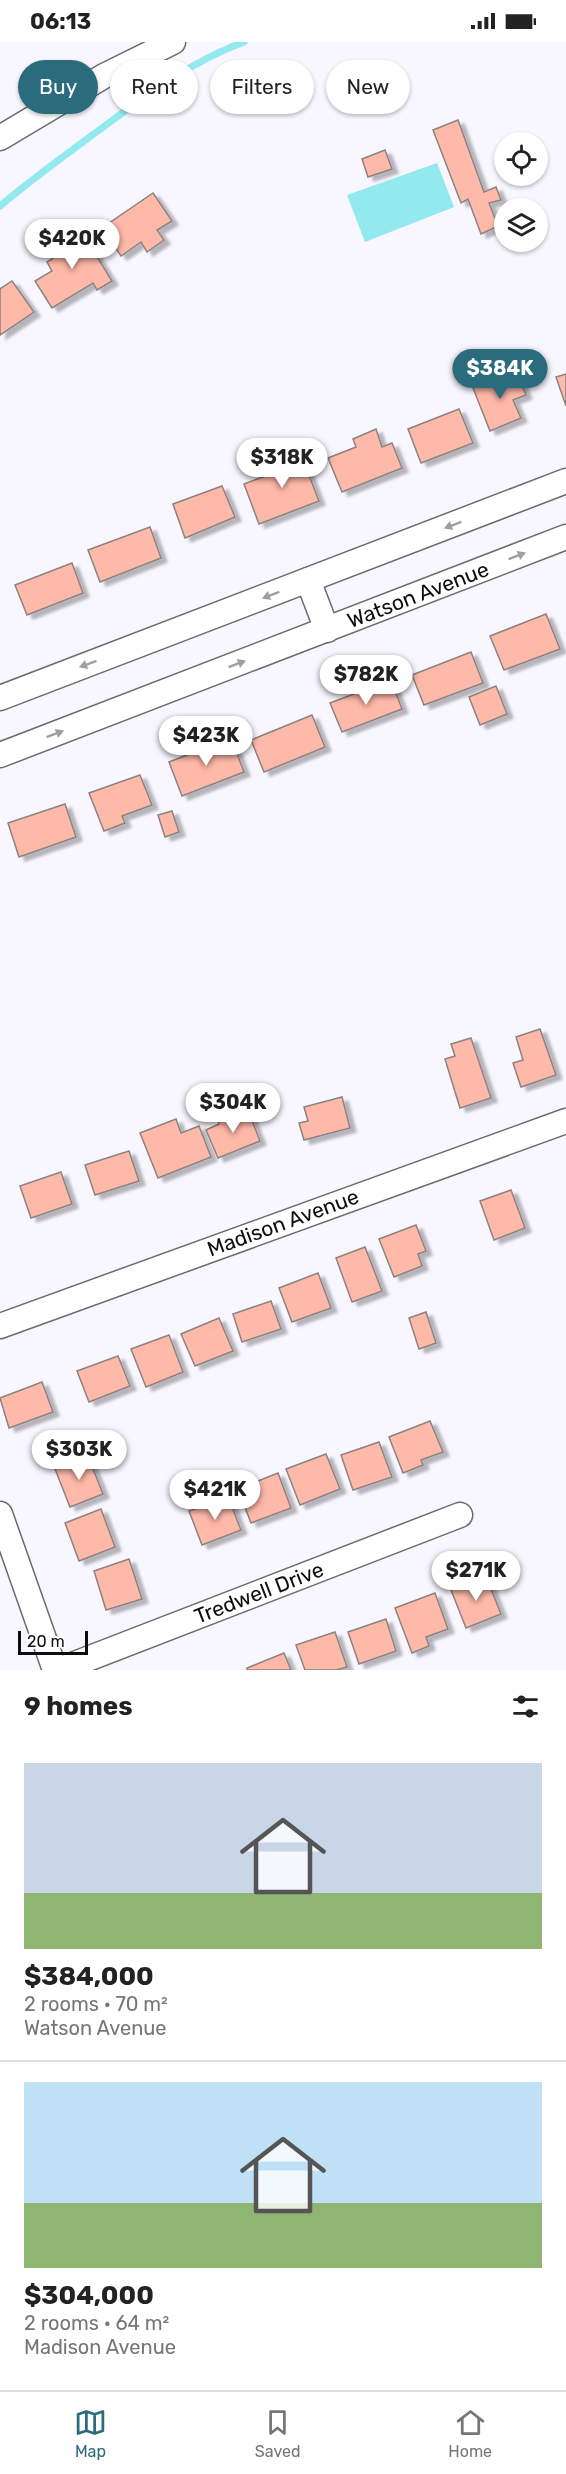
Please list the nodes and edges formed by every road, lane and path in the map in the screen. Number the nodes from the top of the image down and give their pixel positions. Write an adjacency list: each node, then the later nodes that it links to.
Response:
1 (173, 42): 2 (street)
2 (0, 138)
3 (566, 481): 5 (street, one-way to 5)
4 (566, 537): 6 (street, Watson Avenue, one-way to 4)
5 (308, 580): 6 (street); 7 (street, one-way to 7)
6 (327, 630): 8 (street, Watson Avenue, one-way to 6)
7 (0, 698)
8 (0, 755)
9 (566, 1121): 10 (street, Madison Avenue)
10 (0, 1326)
11 (0, 1514): 13 (street)
12 (460, 1515): 13 (street, Tredwell Drive)
13 (57, 1670)

